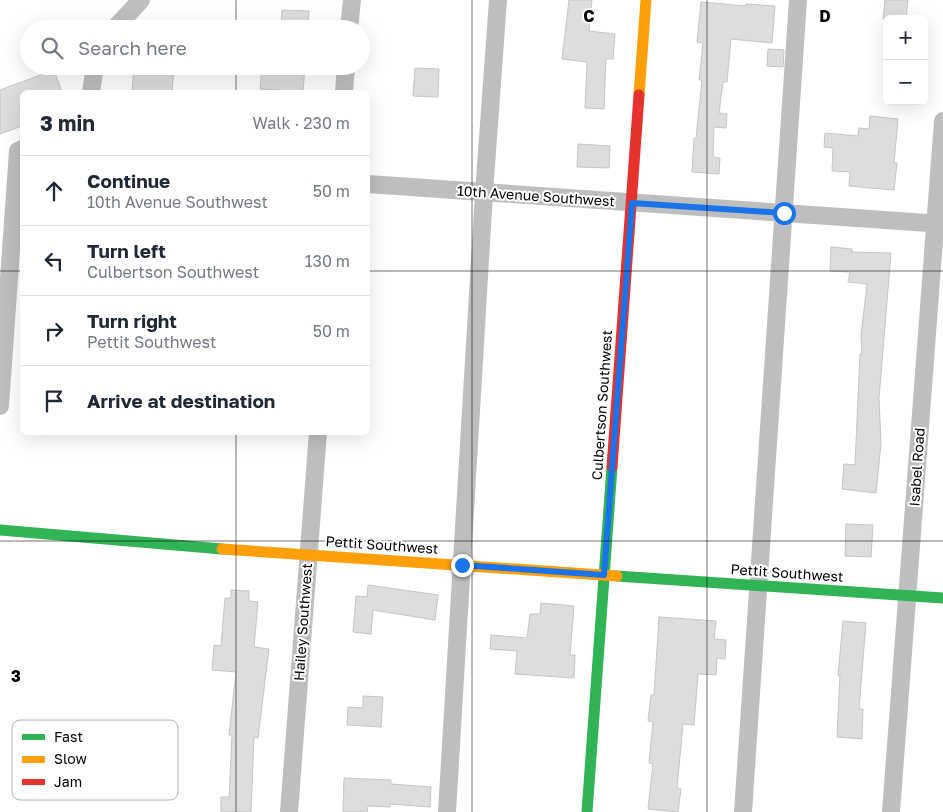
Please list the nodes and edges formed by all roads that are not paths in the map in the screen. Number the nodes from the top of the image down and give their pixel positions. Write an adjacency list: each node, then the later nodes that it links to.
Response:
1 (141, 0): 6 (street)
2 (352, 0): 7 (street)
3 (498, 0): 15 (street)
4 (646, 0): 16 (street, Culbertson Southwest)
5 (798, 0): 17 (street)
6 (122, 20)
7 (350, 20)
8 (94, 75): 10 (street)
9 (345, 75): 11 (street)
10 (92, 90)
11 (344, 90)
12 (943, 121): 18 (street, Isabel Road)
13 (20, 150): 19 (street)
14 (370, 184): 15 (street, 10th Avenue Southwest)
15 (484, 193): 16 (street, 10th Avenue Southwest); 23 (street)
16 (632, 203): 17 (street, 10th Avenue Southwest); 24 (street, Culbertson Southwest)
17 (784, 213): 18 (street, 10th Avenue Southwest); 25 (street)
18 (939, 224): 26 (street, Isabel Road)
19 (0, 406)
20 (318, 435): 22 (street, Hailey Southwest)
21 (0, 530): 22 (street, Pettit Southwest)
22 (309, 556): 23 (street, Pettit Southwest); 28 (street, Hailey Southwest)
23 (462, 565): 24 (street, Pettit Southwest); 29 (street)
24 (604, 575): 25 (street, Pettit Southwest); 30 (street, Culbertson Southwest)
25 (758, 586): 26 (street, Pettit Southwest); 31 (street)
26 (907, 596): 27 (street, Pettit Southwest); 32 (street, Isabel Road)
27 (943, 598)
28 (289, 812)
29 (448, 812)
30 (587, 812)
31 (742, 812)
32 (890, 812)

